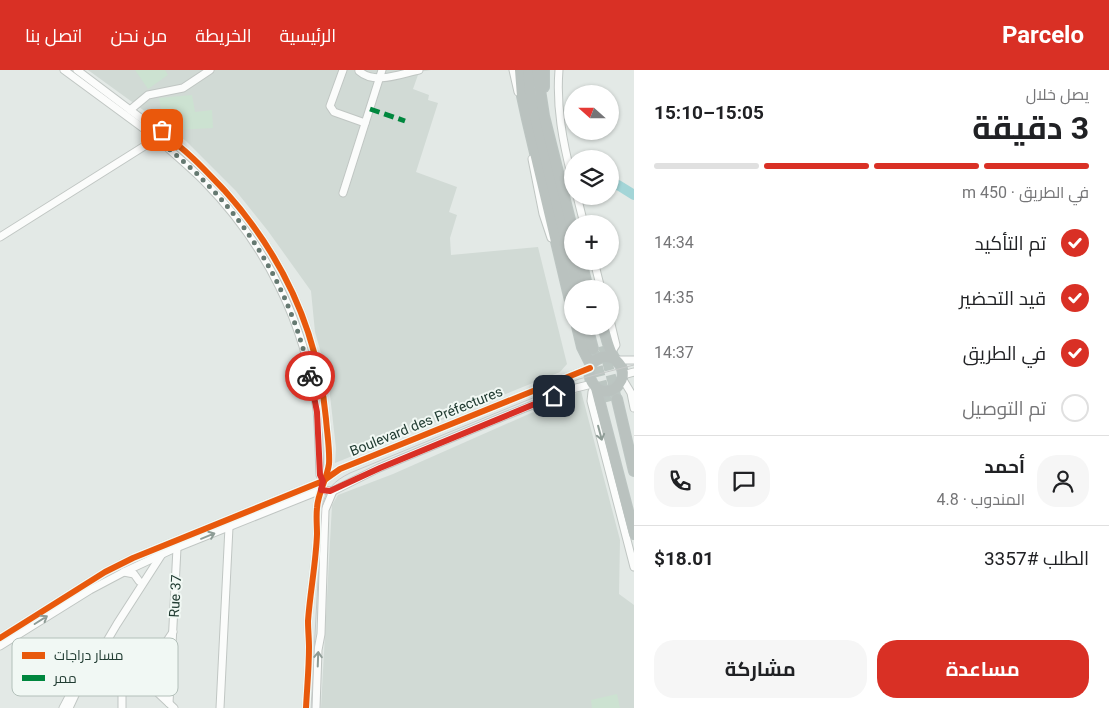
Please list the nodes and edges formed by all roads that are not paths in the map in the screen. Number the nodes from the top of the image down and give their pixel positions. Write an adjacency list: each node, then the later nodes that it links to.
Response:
1 (64, 70): 17 (street)
2 (77, 70): 15 (street)
3 (210, 70): 15 (street)
4 (345, 70): 13 (street); 16 (street)
5 (382, 70): 14 (street)
6 (419, 70): 14 (street)
7 (514, 70): 24 (street)
8 (520, 70): 24 (highway)
9 (528, 70): 18 (highway)
10 (536, 70): 21 (highway)
11 (544, 70): 22 (highway)
12 (559, 70): 19 (street)
13 (361, 71): 14 (street)
14 (380, 78): 16 (street)
15 (130, 110): 17 (street)
16 (365, 123): 20 (street)
17 (156, 135): 23 (street); 43 (street); 46 (street)
18 (544, 149): 26 (highway); 27 (highway)
19 (566, 150)
20 (343, 193)
21 (569, 215)
22 (575, 215)
23 (0, 237)
24 (560, 257): 25 (highway)
25 (565, 280)
26 (572, 280)
27 (576, 280)
28 (579, 335): 34 (highway)
29 (581, 335): 34 (highway)
30 (594, 335): 35 (highway)
31 (601, 335): 35 (highway)
32 (604, 335): 35 (highway)
33 (614, 335): 35 (street)
34 (580, 341): 37 (highway)
35 (607, 353): 36 (street); 37 (highway); 39 (highway)
36 (634, 360)
37 (590, 367): 40 (highway); 44 (street, Boulevard des Préfectures)
38 (634, 372): 39 (street)
39 (622, 378): 40 (highway); 41 (street); 42 (highway)
40 (594, 386): 48 (street, Boulevard des Préfectures); 53 (highway); 59 (street, one-way to 59)
41 (634, 408)
42 (634, 446)
43 (329, 464): 44 (street); 46 (street)
44 (340, 469): 46 (street, Boulevard des Préfectures)
45 (634, 471): 51 (highway)
46 (323, 481): 47 (street); 54 (street, Boulevard des Préfectures)
47 (321, 490): 48 (street); 49 (street); 50 (street)
48 (333, 491): 79 (street, one-way to 48)
49 (301, 498): 50 (street); 52 (street)
50 (317, 507): 78 (street)
51 (634, 512)
52 (229, 527): 55 (street, one-way to 52); 77 (street)
53 (634, 534)
54 (163, 546): 56 (street, Boulevard des Préfectures); 57 (street)
55 (177, 548): 57 (street); 62 (street, Rue 37)
56 (153, 550): 58 (street); 63 (street, Boulevard des Préfectures)
57 (163, 554): 58 (street); 66 (street)
58 (153, 559): 60 (street); 61 (street)
59 (634, 567)
60 (124, 572): 61 (street); 64 (street, one-way to 60)
61 (139, 581): 65 (street)
62 (173, 632): 67 (street); 68 (street, Rue 37)
63 (0, 638)
64 (13, 638)
65 (104, 638)
66 (109, 638)
67 (169, 638)
68 (173, 638)
69 (12, 639): 70 (street, one-way to 69)
70 (0, 646)
71 (70, 696): 75 (street)
72 (75, 696): 76 (street)
73 (161, 696): 74 (street)
74 (171, 706)
75 (63, 708)
76 (69, 708)
77 (220, 708)
78 (306, 708)
79 (316, 708)

